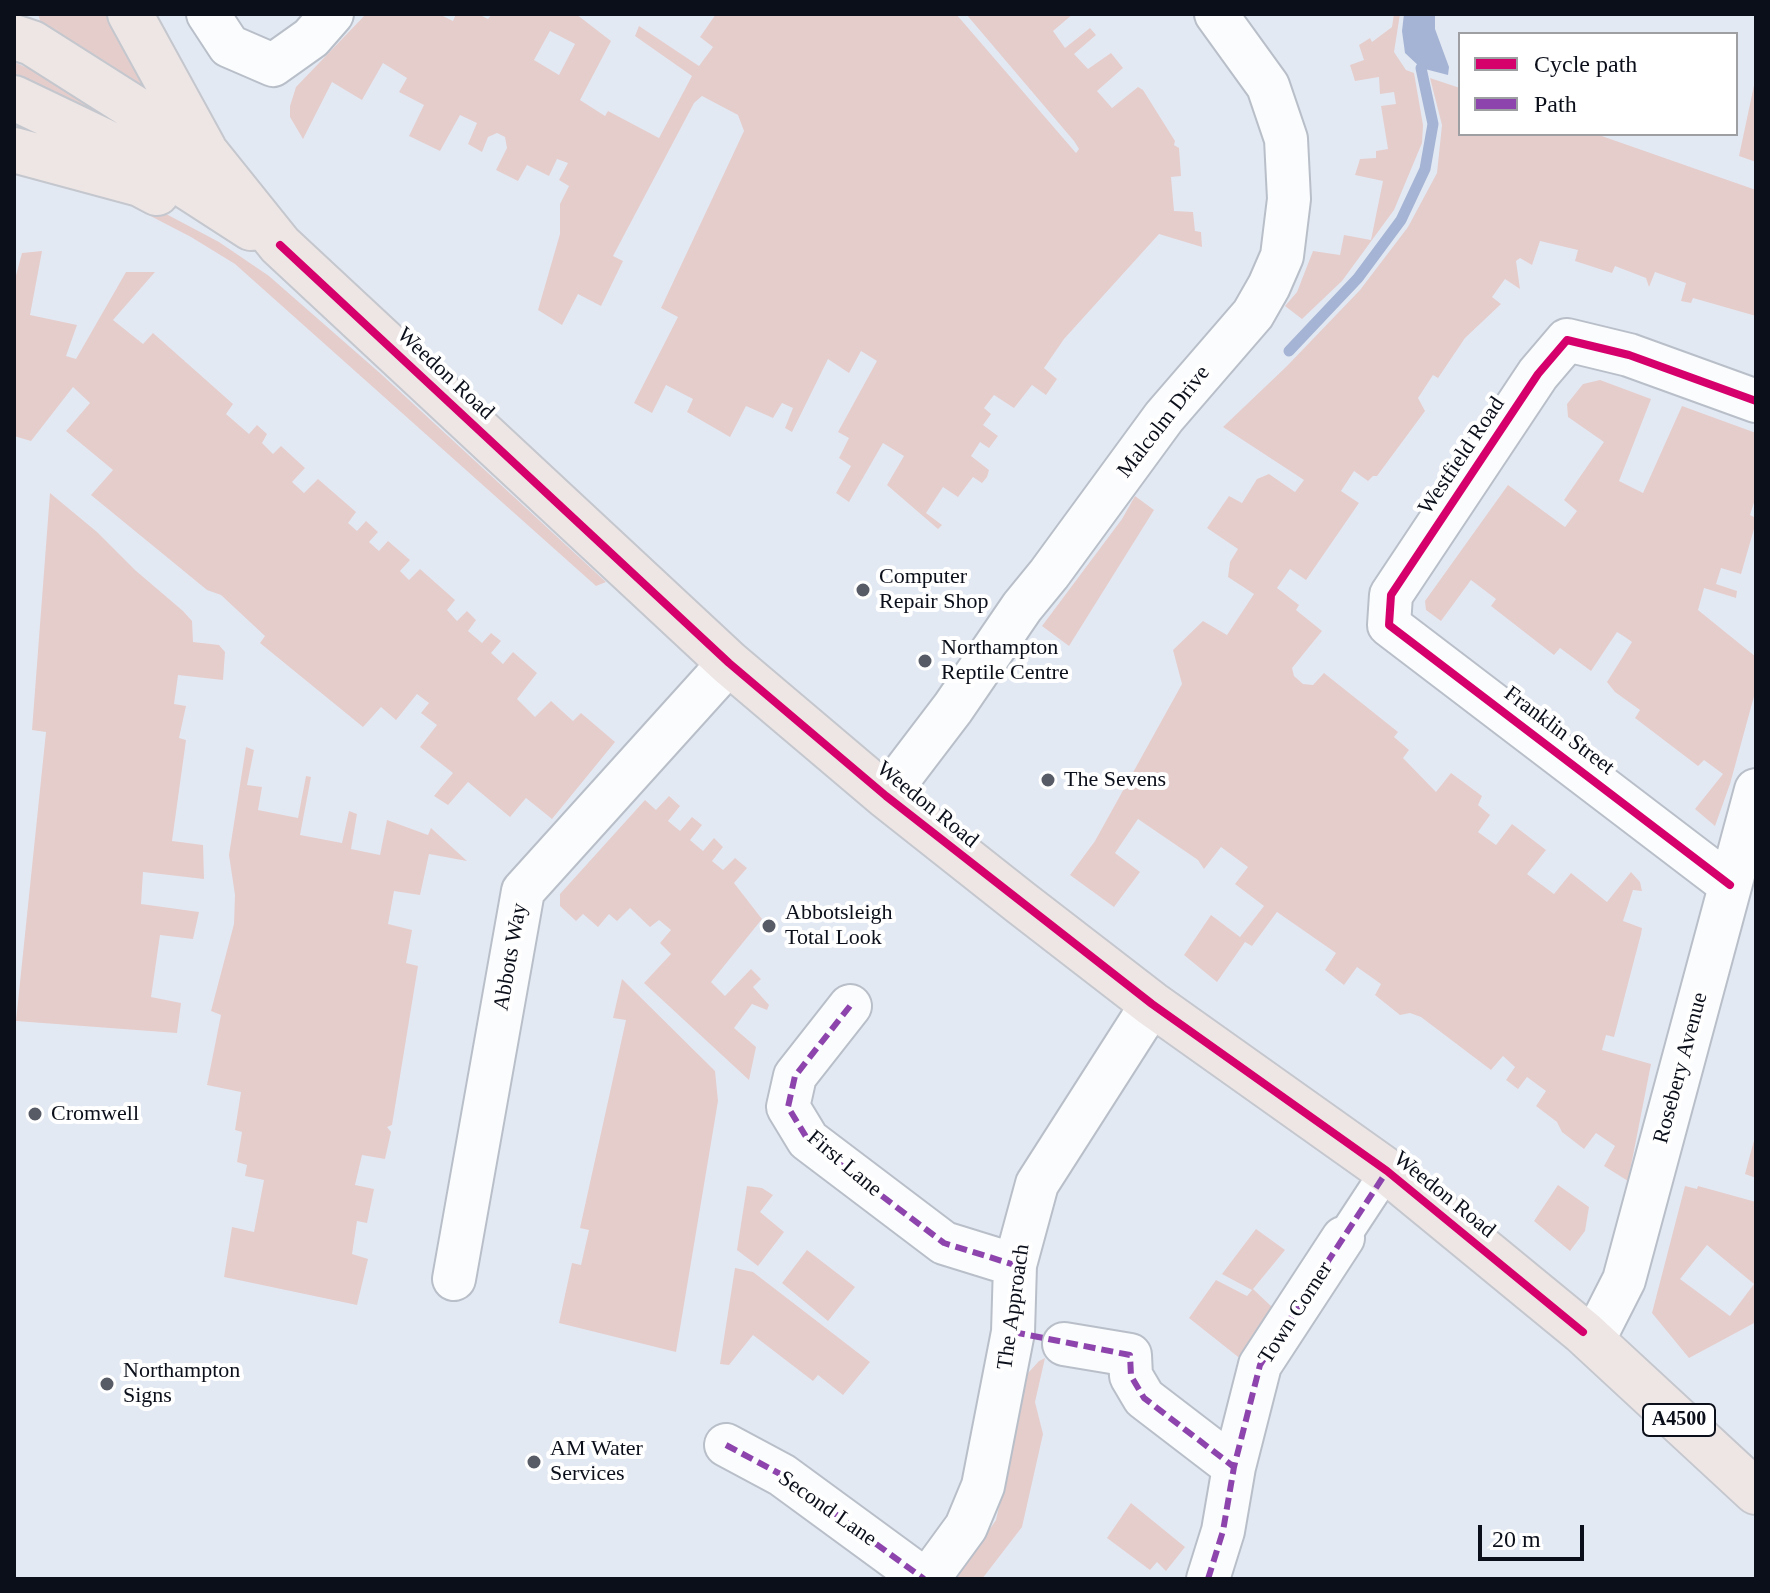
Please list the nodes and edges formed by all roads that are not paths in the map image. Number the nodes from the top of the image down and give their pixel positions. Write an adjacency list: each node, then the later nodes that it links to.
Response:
1 (130, 14): 8 (main road)
2 (208, 14): 3 (street)
3 (332, 14)
4 (1216, 14): 14 (street, Malcolm Drive)
5 (14, 37): 8 (main road, Weedon Road)
6 (14, 98): 9 (main road)
7 (14, 150): 9 (main road, Weedon Road)
8 (207, 154): 9 (main road, Weedon Road)
9 (280, 245): 12 (main road, Weedon Road / A4500)
10 (1756, 401): 11 (street, Westfield Road)
11 (1391, 595): 15 (street, Franklin Street)
12 (729, 663): 14 (main road, Weedon Road / A4500); 21 (street, Abbots Way)
13 (1756, 790): 15 (street, Rosebery Avenue)
14 (886, 796): 16 (main road, Weedon Road / A4500)
15 (1730, 885): 23 (street, Rosebery Avenue)
16 (1152, 1004): 18 (main road, Weedon Road / A4500); 20 (street, The Approach)
17 (850, 1006): 20 (street, First Lane)
18 (1387, 1171): 19 (street, Town Corner); 23 (main road, Weedon Road / A4500)
19 (1343, 1238): 26 (street, Town Corner)
20 (1015, 1265): 22 (street, The Approach)
21 (454, 1279)
22 (1013, 1332): 24 (street); 28 (street, The Approach)
23 (1593, 1341): 27 (main road, Weedon Road / A4500)
24 (1064, 1344): 26 (street)
25 (726, 1445): 28 (street, Second Lane)
26 (1234, 1467): 29 (street, Town Corner)
27 (1756, 1492)
28 (926, 1579)
29 (1208, 1579)

